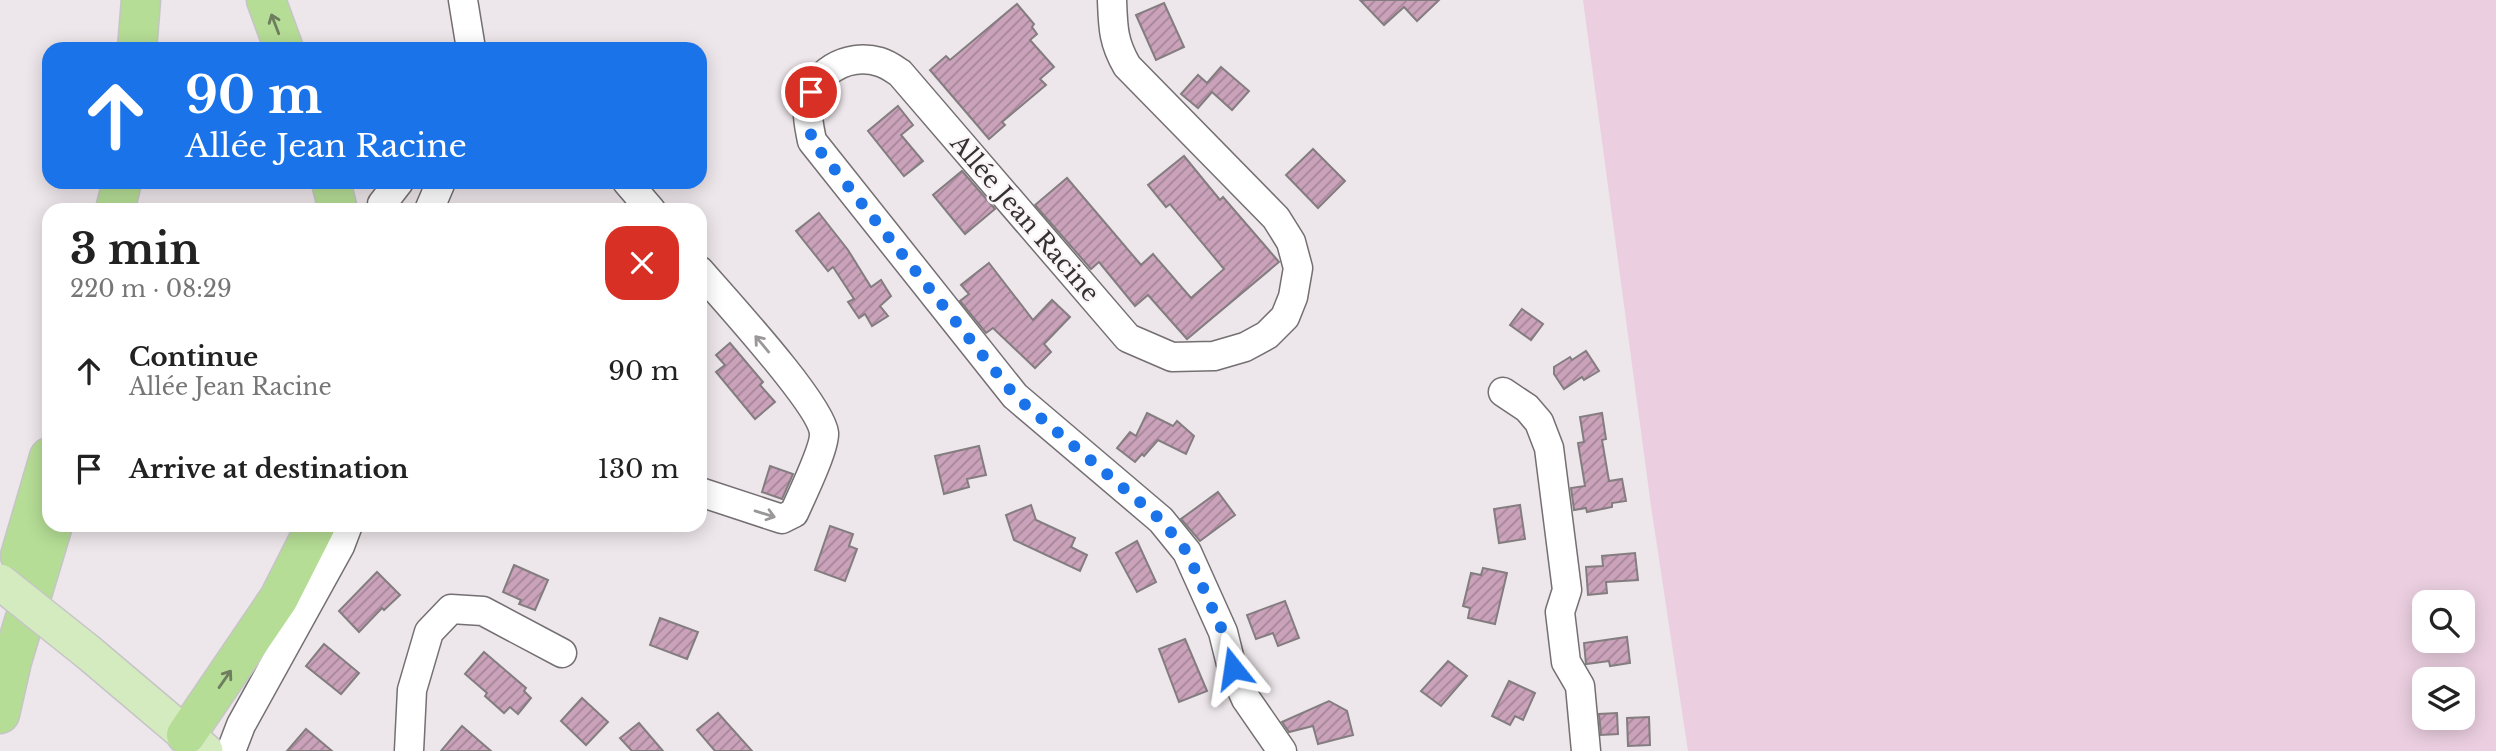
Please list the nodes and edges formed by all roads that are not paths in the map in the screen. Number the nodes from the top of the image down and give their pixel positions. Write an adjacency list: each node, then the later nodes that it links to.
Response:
1 (141, 0): 6 (highway)
2 (162, 0): 7 (highway)
3 (265, 0): 8 (highway, one-way to 3)
4 (463, 0): 9 (street)
5 (1112, 0): 28 (street, Allée Jean Racine)
6 (138, 42)
7 (161, 42)
8 (281, 42)
9 (470, 42)
10 (394, 189): 12 (street)
11 (633, 189): 13 (street)
12 (383, 203)
13 (645, 203)
14 (707, 279): 17 (street, one-way to 14)
15 (1503, 392): 29 (street)
16 (42, 481): 22 (highway)
17 (707, 494)
18 (51, 532): 24 (highway)
19 (312, 532): 25 (highway, one-way to 19)
20 (345, 532): 26 (street)
21 (0, 582): 25 (main road, bridge)
22 (0, 626)
23 (562, 653): 27 (street)
24 (0, 714)
25 (195, 743)
26 (231, 751)
27 (409, 751)
28 (1282, 751)
29 (1586, 751)

